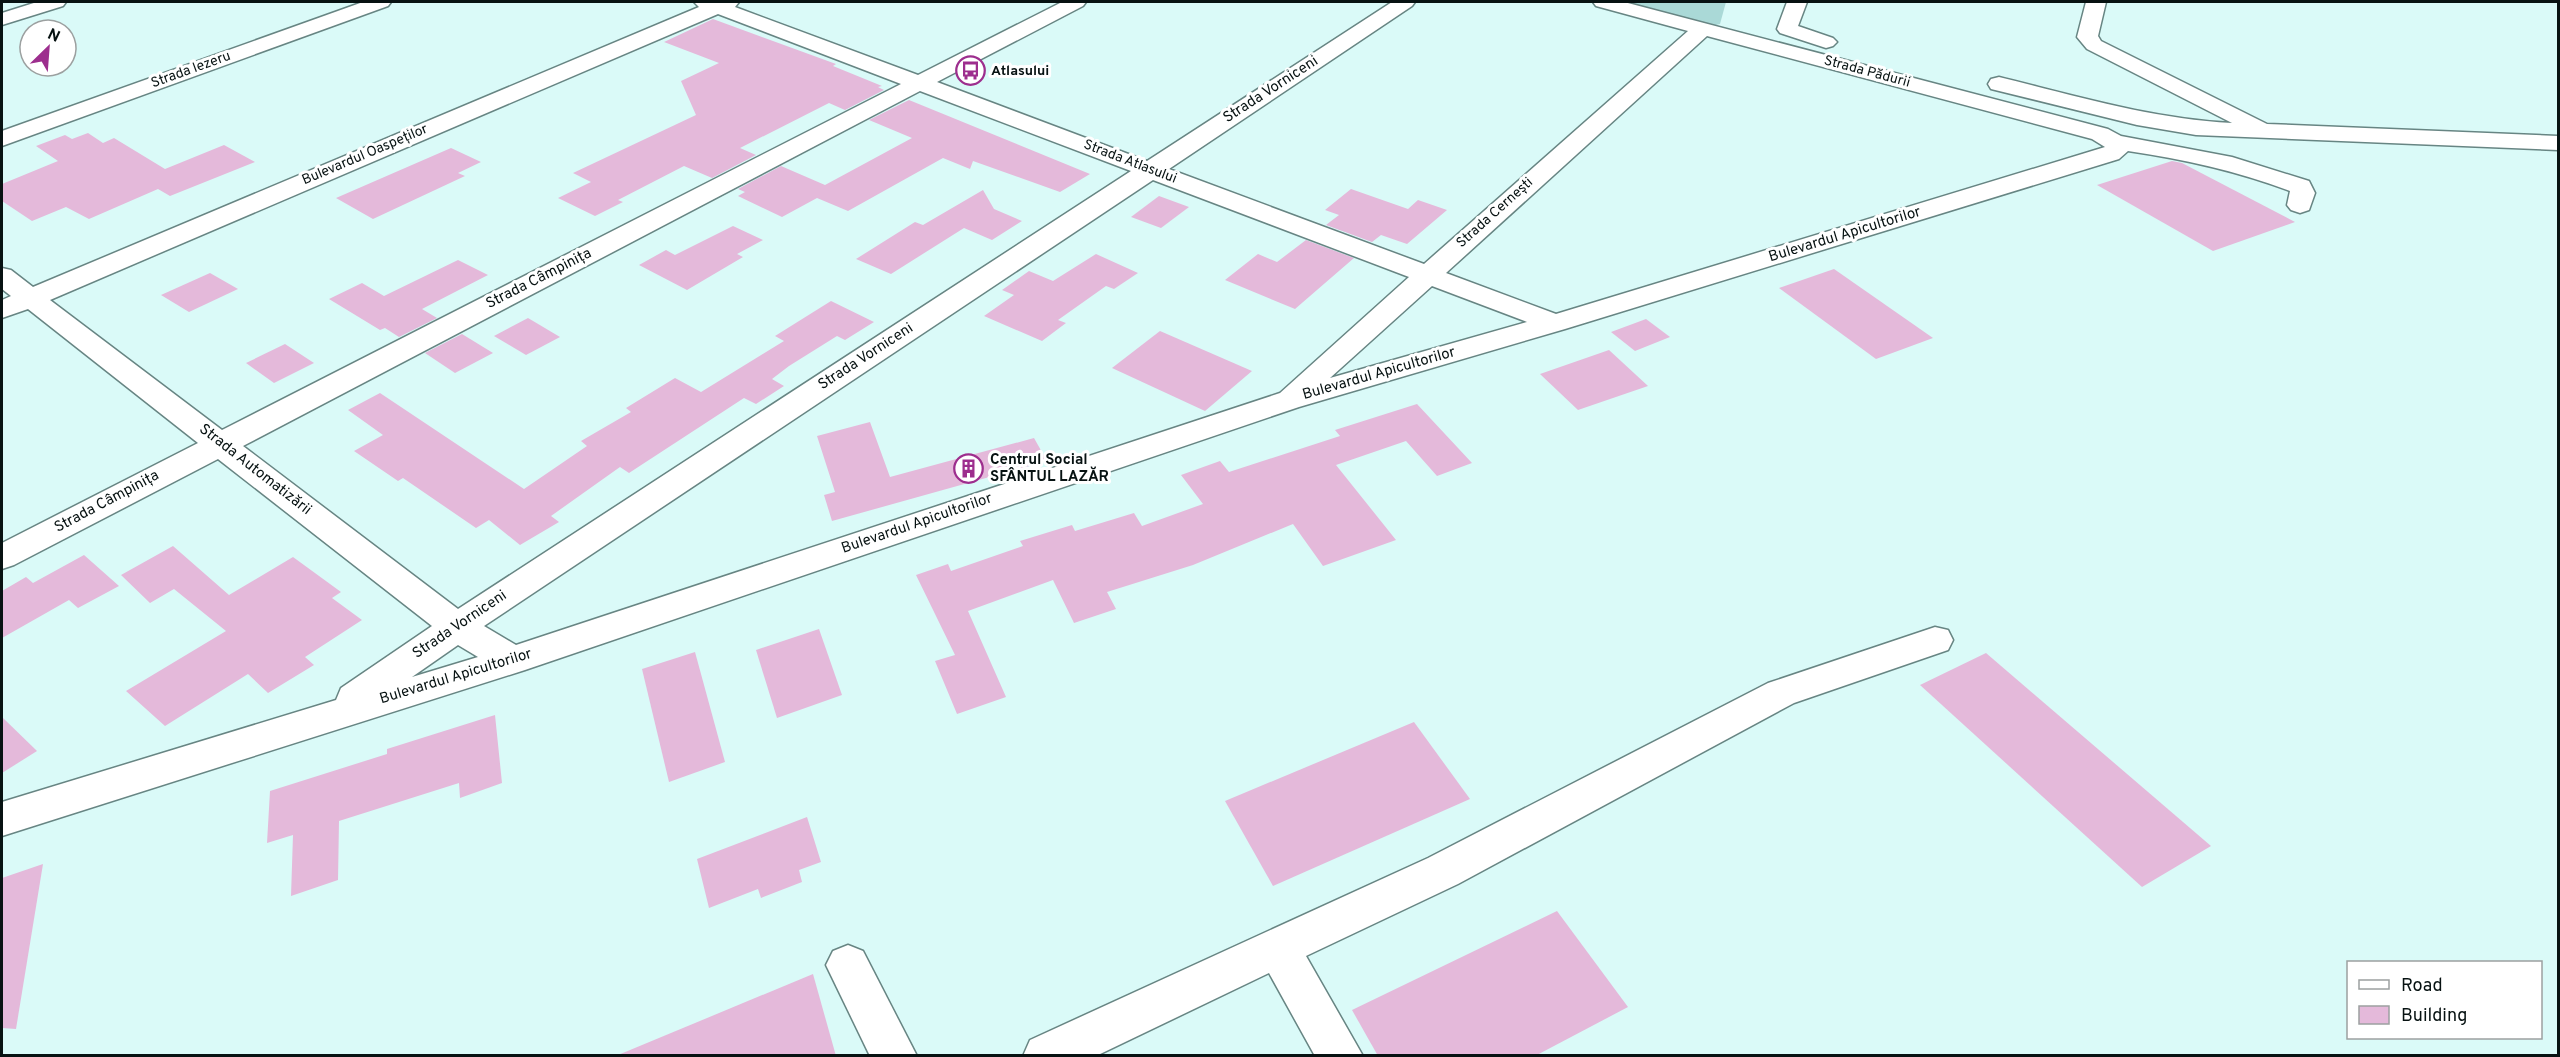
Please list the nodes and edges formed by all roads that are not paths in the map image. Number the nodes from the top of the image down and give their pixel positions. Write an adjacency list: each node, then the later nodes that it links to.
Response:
1 (56, 2): 9 (street)
2 (381, 2): 13 (street, Strada Iezeru)
3 (1076, 2): 11 (street, Strada Câmpinița)
4 (1405, 2): 16 (street, Strada Vorniceni)
5 (1603, 2): 10 (street, Strada Pădurii)
6 (1797, 2): 12 (street)
7 (2096, 2): 12 (street)
8 (717, 3): 11 (street, Strada Atlasului); 20 (street, Bulevardul Oaspeților)
9 (2, 19)
10 (1703, 28): 15 (street, Strada Pădurii); 18 (street, Strada Cernești)
11 (920, 83): 16 (street, Strada Atlasului); 24 (street, Strada Câmpinița)
12 (2268, 131): 14 (street)
13 (2, 139)
14 (2559, 143)
15 (2113, 148): 17 (street); 22 (street, Bulevardul Apicultorilor)
16 (1150, 170): 18 (street, Strada Atlasului); 26 (street, Strada Vorniceni)
17 (2300, 205)
18 (1427, 275): 22 (street, Strada Atlasului); 23 (street, Strada Cernești)
19 (2, 276): 20 (street, Strada Automatizării)
20 (31, 297): 21 (street, Bulevardul Oaspeților); 24 (street, Strada Automatizării)
21 (2, 310)
22 (1555, 323): 23 (street, Bulevardul Apicultorilor)
23 (1288, 400): 28 (street, Bulevardul Apicultorilor)
24 (220, 443): 25 (street, Strada Câmpinița); 26 (street, Strada Automatizării)
25 (2, 557)
26 (457, 627): 28 (street, Strada Automatizării); 29 (street, Strada Vorniceni)
27 (1935, 640): 31 (street)
28 (512, 660): 29 (street, Bulevardul Apicultorilor)
29 (328, 716): 30 (street, Bulevardul Apicultorilor)
30 (2, 819)
31 (1278, 948): 34 (street); 35 (street)
32 (849, 966): 33 (street)
33 (894, 1056)
34 (1046, 1056)
35 (1340, 1056)

